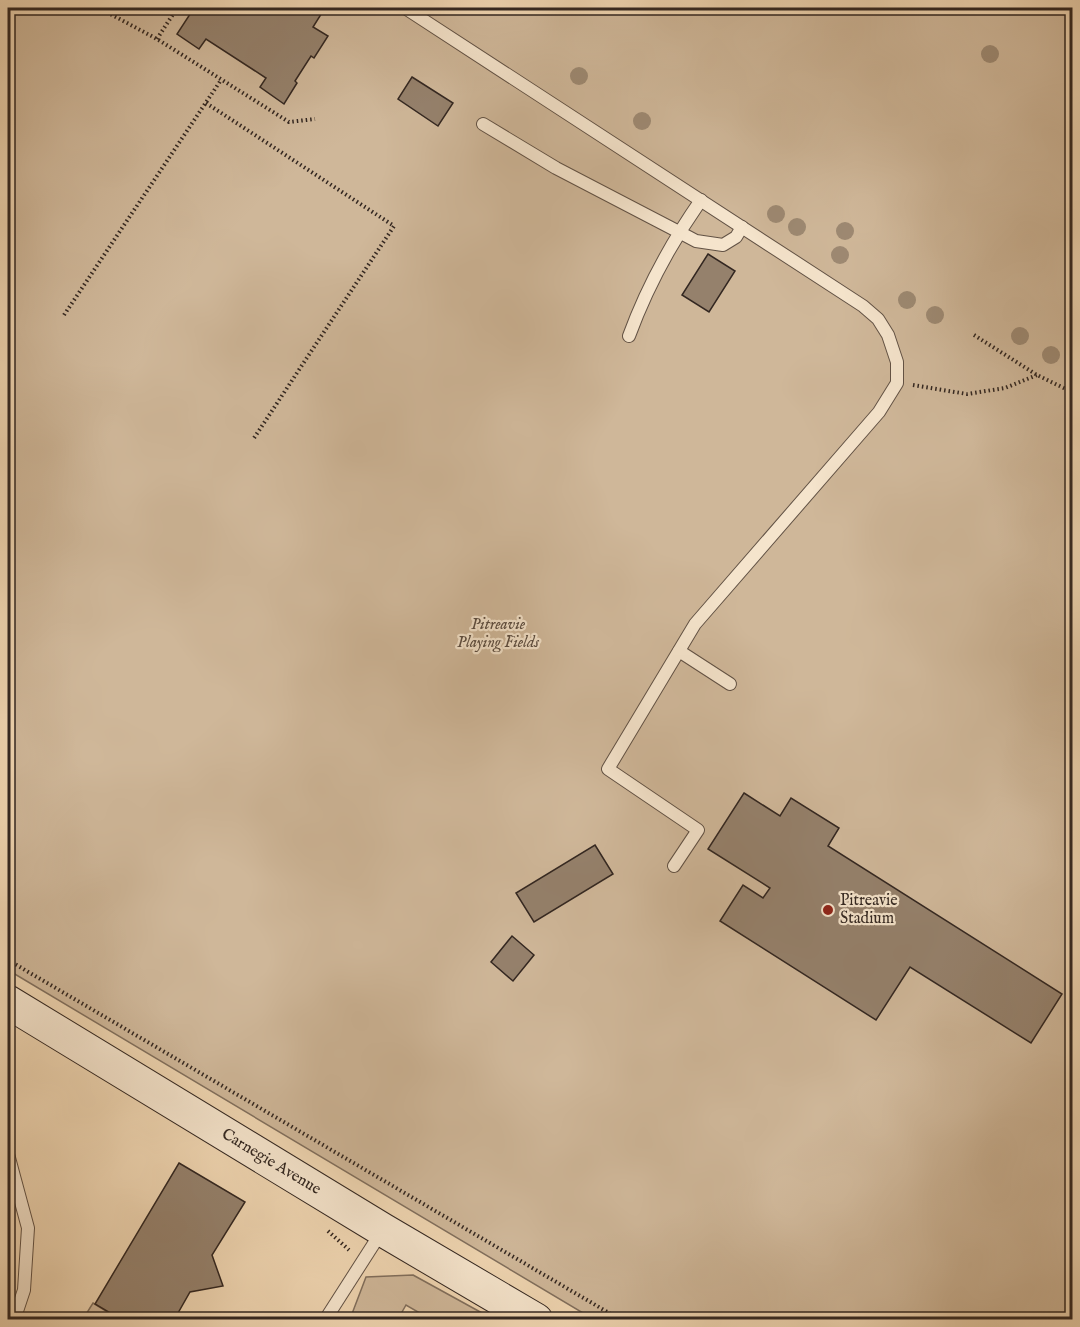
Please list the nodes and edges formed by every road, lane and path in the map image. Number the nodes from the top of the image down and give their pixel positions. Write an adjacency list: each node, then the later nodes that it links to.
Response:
1 (99, 8): 4 (path)
2 (177, 8): 4 (path)
3 (405, 8): 9 (lane)
4 (157, 39): 5 (path)
5 (221, 80): 6 (path); 7 (path)
6 (206, 103): 12 (path); 18 (path)
7 (315, 119)
8 (483, 124): 11 (lane)
9 (701, 200): 10 (lane); 11 (lane)
10 (742, 227): 11 (lane); 16 (lane)
11 (679, 232): 14 (lane)
12 (64, 315)
13 (974, 335): 15 (path)
14 (629, 336)
15 (1037, 375): 16 (path); 17 (path)
16 (897, 383): 19 (lane)
17 (1072, 392)
18 (254, 438)
19 (679, 651): 20 (lane); 21 (lane)
20 (730, 684)
21 (674, 866)
22 (8, 960): 29 (path)
23 (8, 1002): 25 (street, Carnegie Avenue)
24 (8, 1154): 26 (lane)
25 (383, 1230): 27 (lane); 28 (street, Carnegie Avenue)
26 (14, 1320)
27 (325, 1320)
28 (536, 1320)
29 (621, 1320)

